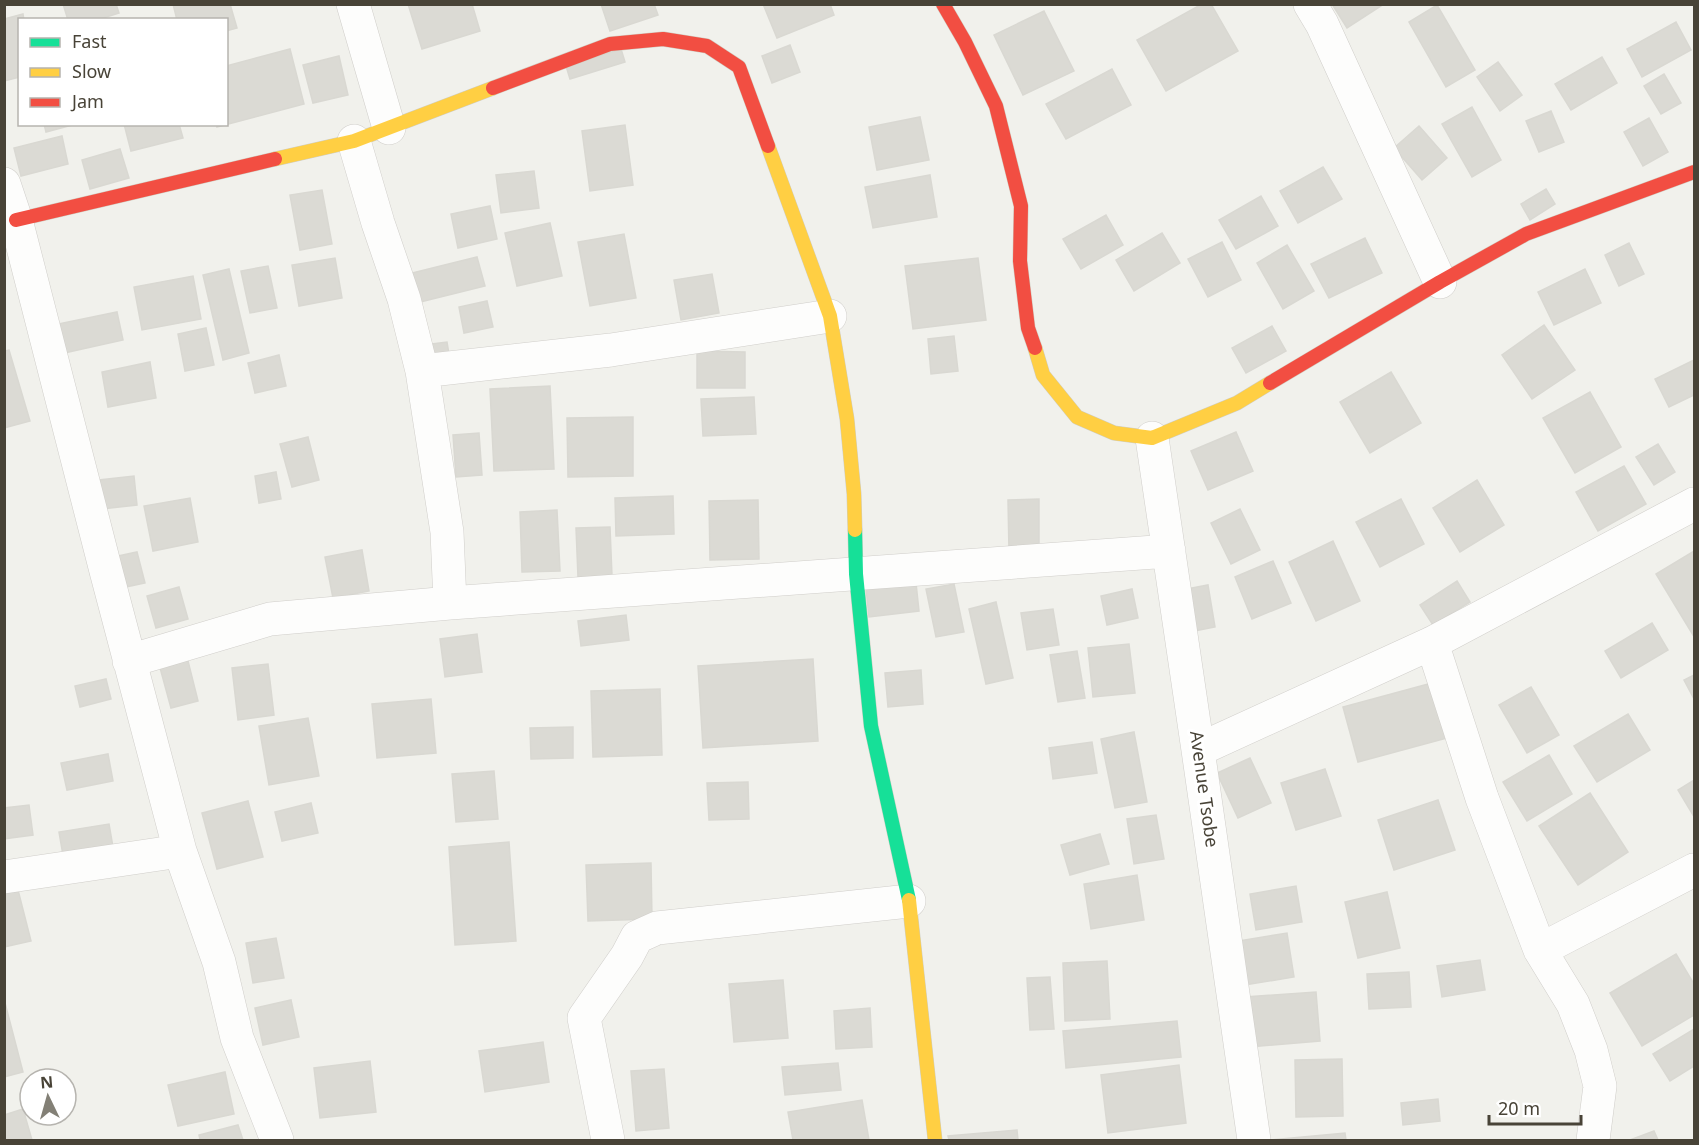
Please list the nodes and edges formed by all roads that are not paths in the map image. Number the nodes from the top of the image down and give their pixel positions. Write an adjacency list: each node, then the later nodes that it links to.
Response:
1 (353, 4): 4 (street)
2 (943, 4): 13 (street)
3 (1310, 4): 10 (street)
4 (389, 128): 5 (street); 11 (street)
5 (354, 141): 8 (street); 12 (street)
6 (1695, 172): 10 (street)
7 (4, 184): 8 (street)
8 (16, 220): 9 (street)
9 (16, 275): 19 (street)
10 (1440, 282): 13 (street)
11 (830, 316): 12 (street); 16 (street)
12 (422, 371): 17 (street)
13 (1152, 438): 15 (street, Avenue Tsobe)
14 (1695, 504): 18 (street)
15 (1169, 551): 16 (street); 20 (street, Avenue Tsobe)
16 (856, 574): 17 (street); 24 (street)
17 (450, 603): 19 (street)
18 (1432, 643): 20 (street); 25 (street)
19 (129, 661): 21 (street)
20 (1198, 750): 29 (street, Avenue Tsobe)
21 (180, 851): 23 (street); 26 (street)
22 (1695, 870): 25 (street)
23 (4, 877)
24 (909, 901): 27 (street); 28 (street)
25 (1540, 950): 30 (street)
26 (278, 1140)
27 (608, 1140)
28 (935, 1140)
29 (1254, 1140)
30 (1593, 1140)

